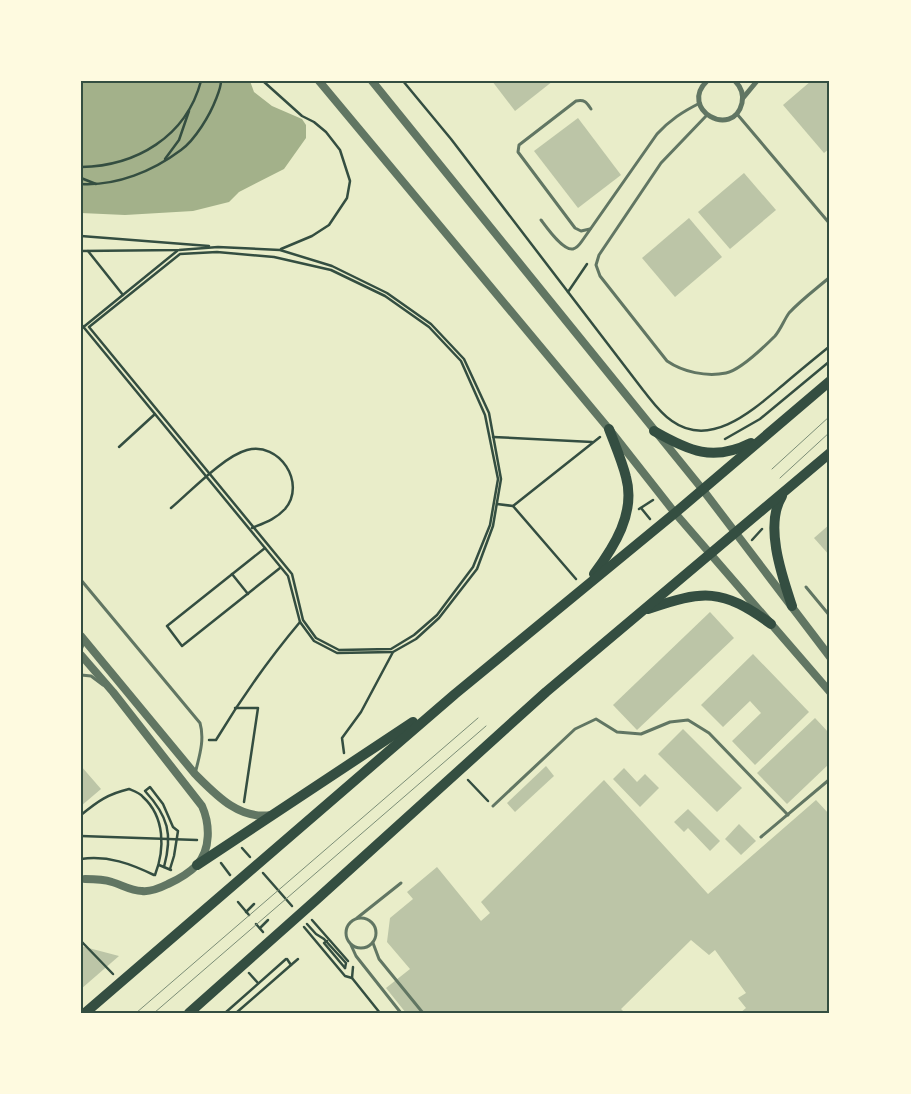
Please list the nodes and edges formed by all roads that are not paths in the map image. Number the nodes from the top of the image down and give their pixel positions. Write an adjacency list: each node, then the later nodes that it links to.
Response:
1 (320, 81): 16 (street)
2 (372, 81): 17 (street)
3 (735, 81): 6 (street)
4 (758, 81): 6 (street)
5 (706, 82): 7 (street)
6 (743, 98): 9 (street)
7 (700, 103): 10 (street); 13 (lane)
8 (591, 109): 13 (lane)
9 (737, 114): 10 (street); 12 (lane)
10 (707, 115): 14 (lane)
11 (540, 220): 13 (lane)
12 (830, 224)
13 (591, 229)
14 (830, 277)
15 (830, 381): 18 (main road)
16 (609, 430): 22 (street); 26 (main road)
17 (654, 431): 18 (main road); 20 (street)
18 (764, 438): 20 (main road)
19 (830, 453): 21 (main road)
20 (703, 490): 22 (main road); 23 (street)
21 (784, 493): 23 (main road); 28 (main road)
22 (675, 513): 24 (street); 26 (main road)
23 (736, 533): 24 (main road); 28 (street)
24 (711, 554): 29 (main road); 31 (street)
25 (81, 580): 40 (lane)
26 (583, 587): 39 (main road)
27 (806, 587): 30 (lane)
28 (792, 606): 35 (street)
29 (640, 612): 31 (main road); 53 (main road)
30 (830, 616)
31 (771, 624): 38 (street)
32 (82, 638): 33 (lane); 40 (street)
33 (81, 650)
34 (81, 654): 37 (street)
35 (830, 657)
36 (81, 675): 37 (lane)
37 (113, 692): 46 (street)
38 (830, 692)
39 (455, 694): 43 (main road); 52 (main road)
40 (195, 774): 43 (street)
41 (830, 779): 44 (lane)
42 (493, 806): 44 (lane)
43 (275, 814): 46 (main road)
44 (788, 815): 45 (lane)
45 (762, 837)
46 (197, 865): 47 (street)
47 (85, 878)
48 (402, 883): 49 (lane)
49 (356, 919): 50 (lane); 51 (lane)
50 (350, 944): 51 (lane); 54 (lane)
51 (373, 944): 55 (lane)
52 (85, 1013)
53 (189, 1013)
54 (401, 1013)
55 (422, 1013)

